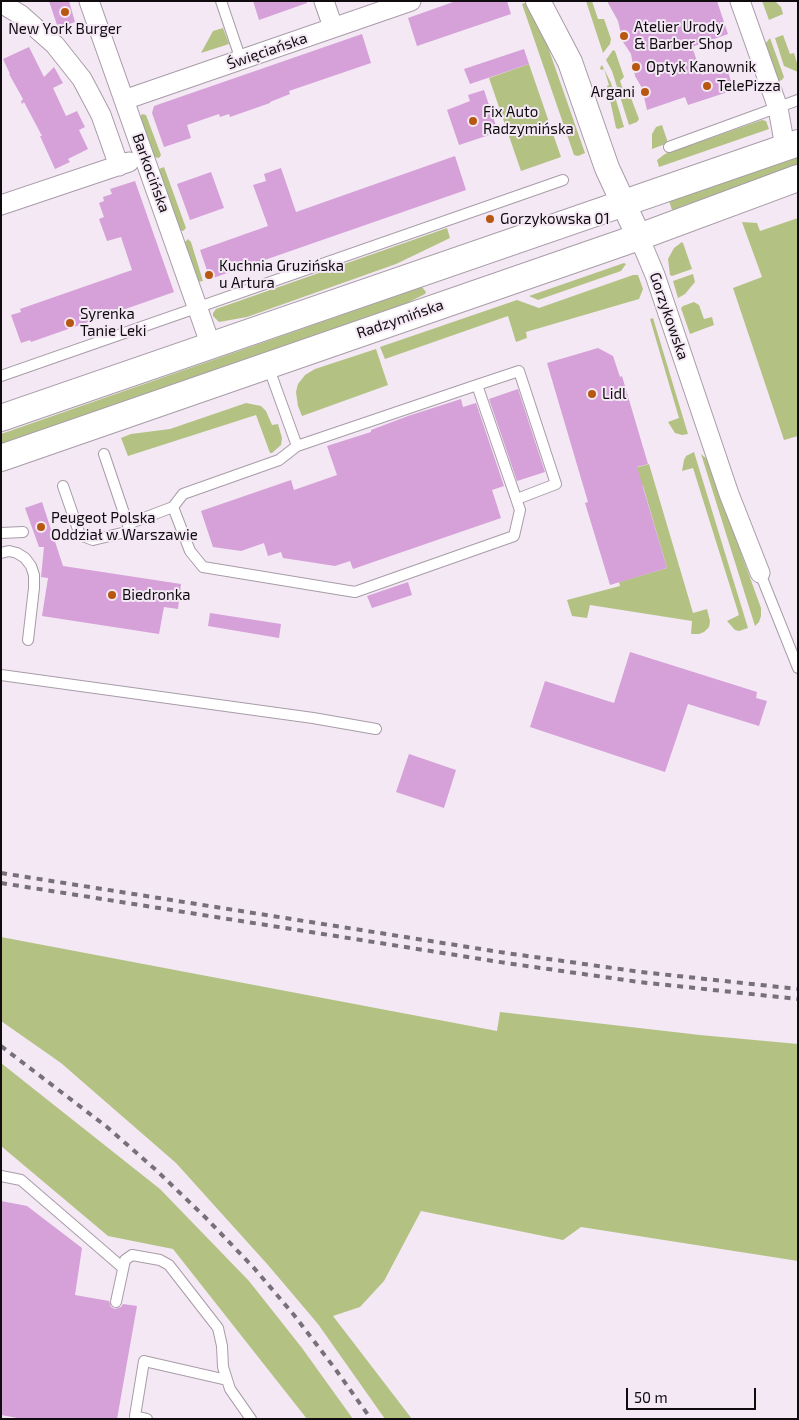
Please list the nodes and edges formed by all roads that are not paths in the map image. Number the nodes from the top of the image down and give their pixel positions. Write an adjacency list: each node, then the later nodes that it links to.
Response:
1 (90, 1): 12 (street, Barkocińska)
2 (221, 1): 10 (lane)
3 (324, 1): 9 (street)
4 (411, 1): 9 (street, Święciańska)
5 (538, 1): 11 (street, Gorzykowska)
6 (557, 1): 11 (street, Gorzykowska)
7 (740, 1): 14 (street)
8 (1, 3): 18 (street)
9 (333, 27): 10 (street, Święciańska)
10 (241, 60): 12 (street, Święciańska)
11 (570, 62): 21 (street, Gorzykowska)
12 (124, 100): 17 (street, Barkocińska)
13 (798, 100): 14 (lane)
14 (778, 108): 15 (street); 16 (lane)
15 (791, 145): 21 (main road)
16 (669, 147)
17 (145, 157): 18 (street); 24 (street, Barkocińska)
18 (119, 166): 22 (street)
19 (798, 178): 23 (main road, Radzymińska)
20 (563, 180): 24 (lane)
21 (623, 203): 23 (street, Gorzykowska); 25 (main road)
22 (1, 205)
23 (639, 237): 26 (main road, Radzymińska); 40 (street, Gorzykowska)
24 (198, 308): 25 (street, Barkocińska); 27 (lane)
25 (211, 346): 29 (main road)
26 (268, 365): 30 (lane); 32 (main road, Radzymińska)
27 (1, 376)
28 (477, 385): 30 (lane); 34 (lane); 34 (lane)
29 (1, 418)
30 (297, 446): 35 (lane)
31 (104, 454): 36 (lane)
32 (1, 458)
33 (63, 486): 36 (lane)
34 (517, 499): 35 (lane)
35 (173, 507): 36 (lane)
36 (128, 524)
37 (23, 532): 38 (lane)
38 (1, 533)
39 (1, 553): 41 (lane)
40 (760, 573): 42 (lane)
41 (28, 640)
42 (798, 668)
43 (1, 675): 44 (lane)
44 (376, 729)
45 (1, 1176): 46 (lane)
46 (123, 1268): 47 (lane); 48 (lane)
47 (116, 1302)
48 (227, 1380): 49 (lane); 50 (lane)
49 (147, 1419)
50 (250, 1419)

